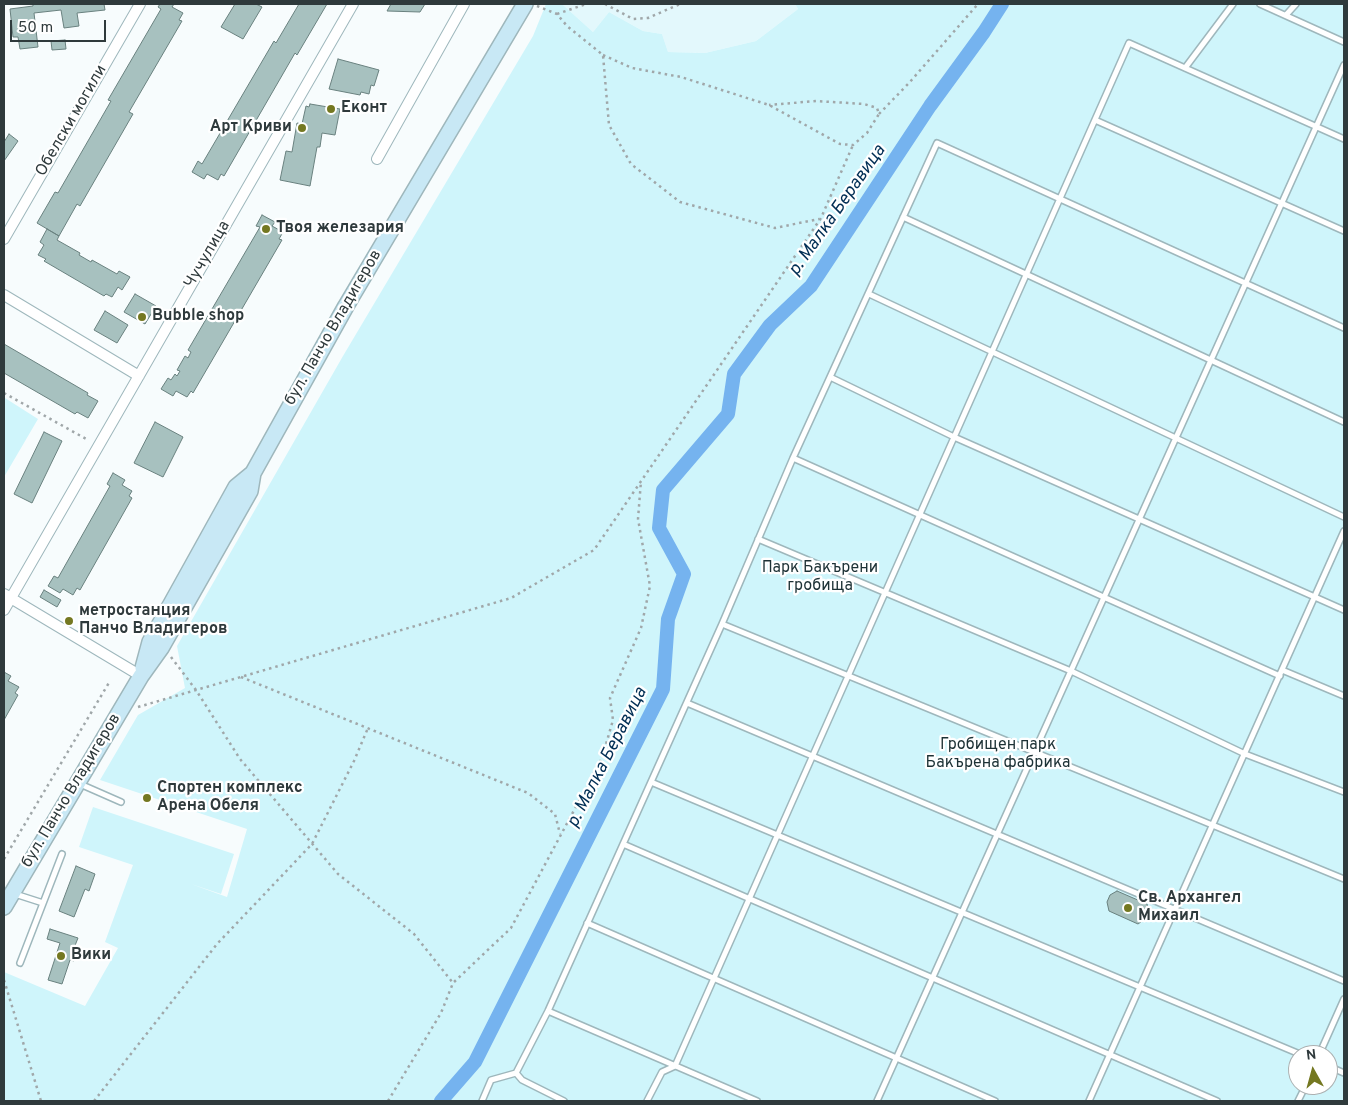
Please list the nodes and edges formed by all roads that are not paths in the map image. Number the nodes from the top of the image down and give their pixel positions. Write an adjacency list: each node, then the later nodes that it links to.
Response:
1 (140, 4): 20 (street, Обелски могили)
2 (353, 4): 28 (street, Чучулица)
3 (464, 4): 15 (street)
4 (525, 4): 48 (street, бул. Панчо Владигеров)
5 (1233, 4): 11 (lane)
6 (1260, 4): 8 (lane)
7 (1296, 4): 8 (lane)
8 (1286, 15): 9 (lane)
9 (1344, 42)
10 (1344, 65): 13 (lane)
11 (1185, 68): 12 (lane); 13 (lane)
12 (1095, 120): 16 (lane); 17 (lane)
13 (1316, 127): 14 (lane); 17 (lane)
14 (1344, 139)
15 (377, 159)
16 (1060, 199): 18 (lane); 21 (lane); 22 (lane)
17 (1282, 203): 19 (lane); 22 (lane)
18 (903, 217): 21 (lane); 23 (lane)
19 (1344, 231)
20 (4, 239)
21 (1026, 274): 26 (lane); 27 (lane)
22 (1246, 284): 25 (lane); 27 (lane)
23 (869, 294): 26 (lane); 29 (lane)
24 (4, 295): 28 (street)
25 (1344, 328)
26 (992, 351): 31 (lane); 32 (lane)
27 (1211, 360): 30 (lane); 32 (lane)
28 (139, 376): 40 (street, Чучулица)
29 (830, 376): 31 (lane); 33 (lane)
30 (1344, 422)
31 (954, 437): 34 (lane); 36 (lane)
32 (1176, 438): 35 (lane); 36 (lane)
33 (793, 458): 34 (lane); 38 (lane)
34 (920, 514): 39 (lane); 42 (lane)
35 (1344, 517)
36 (1139, 520): 41 (lane); 42 (lane)
37 (1344, 531): 41 (lane)
38 (758, 539): 39 (lane); 45 (lane)
39 (885, 592): 46 (lane); 49 (lane)
40 (7, 596): 43 (street, Чучулица); 48 (street)
41 (1315, 597): 44 (lane); 47 (lane)
42 (1104, 598): 46 (lane); 47 (lane)
43 (4, 610)
44 (1344, 610)
45 (722, 624): 49 (lane); 51 (lane)
46 (1071, 670): 52 (lane); 53 (lane)
47 (1281, 673): 50 (lane); 53 (lane)
48 (141, 676): 55 (street, бул. Панчо Владигеров)
49 (848, 676): 52 (lane); 54 (lane)
50 (1344, 696)
51 (687, 703): 54 (lane); 56 (lane)
52 (1034, 752): 59 (lane); 60 (lane)
53 (1244, 754): 57 (lane); 59 (lane)
54 (812, 756): 60 (lane); 61 (lane)
55 (77, 782): 58 (lane); 65 (street, бул. Панчо Владигеров)
56 (652, 782): 61 (lane); 62 (lane)
57 (1344, 792)
58 (121, 802)
59 (1213, 826): 64 (lane); 69 (lane)
60 (997, 834): 69 (lane); 70 (lane)
61 (777, 835): 66 (lane); 70 (lane)
62 (623, 844): 66 (lane); 71 (lane)
63 (62, 854): 67 (lane)
64 (1344, 880)
65 (12, 893): 67 (lane); 68 (street, бул. Панчо Владигеров)
66 (749, 898): 73 (lane); 74 (lane)
67 (43, 903): 72 (lane)
68 (4, 907)
69 (1175, 909): 75 (lane); 76 (lane)
70 (962, 912): 74 (lane); 76 (lane)
71 (587, 923): 73 (lane); 78 (lane)
72 (20, 963)
73 (713, 978): 82 (lane); 83 (lane)
74 (932, 978): 81 (lane); 82 (lane)
75 (1344, 981)
76 (1140, 987): 80 (lane); 81 (lane)
77 (1344, 999): 79 (lane)
78 (548, 1011): 83 (lane); 84 (lane)
79 (1323, 1045)
80 (1288, 1049)
81 (1110, 1055): 91 (lane); 92 (lane)
82 (896, 1058): 89 (lane); 90 (lane)
83 (675, 1066): 87 (lane); 88 (lane)
84 (516, 1073): 85 (lane); 86 (lane)
85 (482, 1101)
86 (564, 1101)
87 (647, 1101)
88 (758, 1101)
89 (877, 1101)
90 (994, 1101)
91 (1090, 1101)
92 (1217, 1101)

